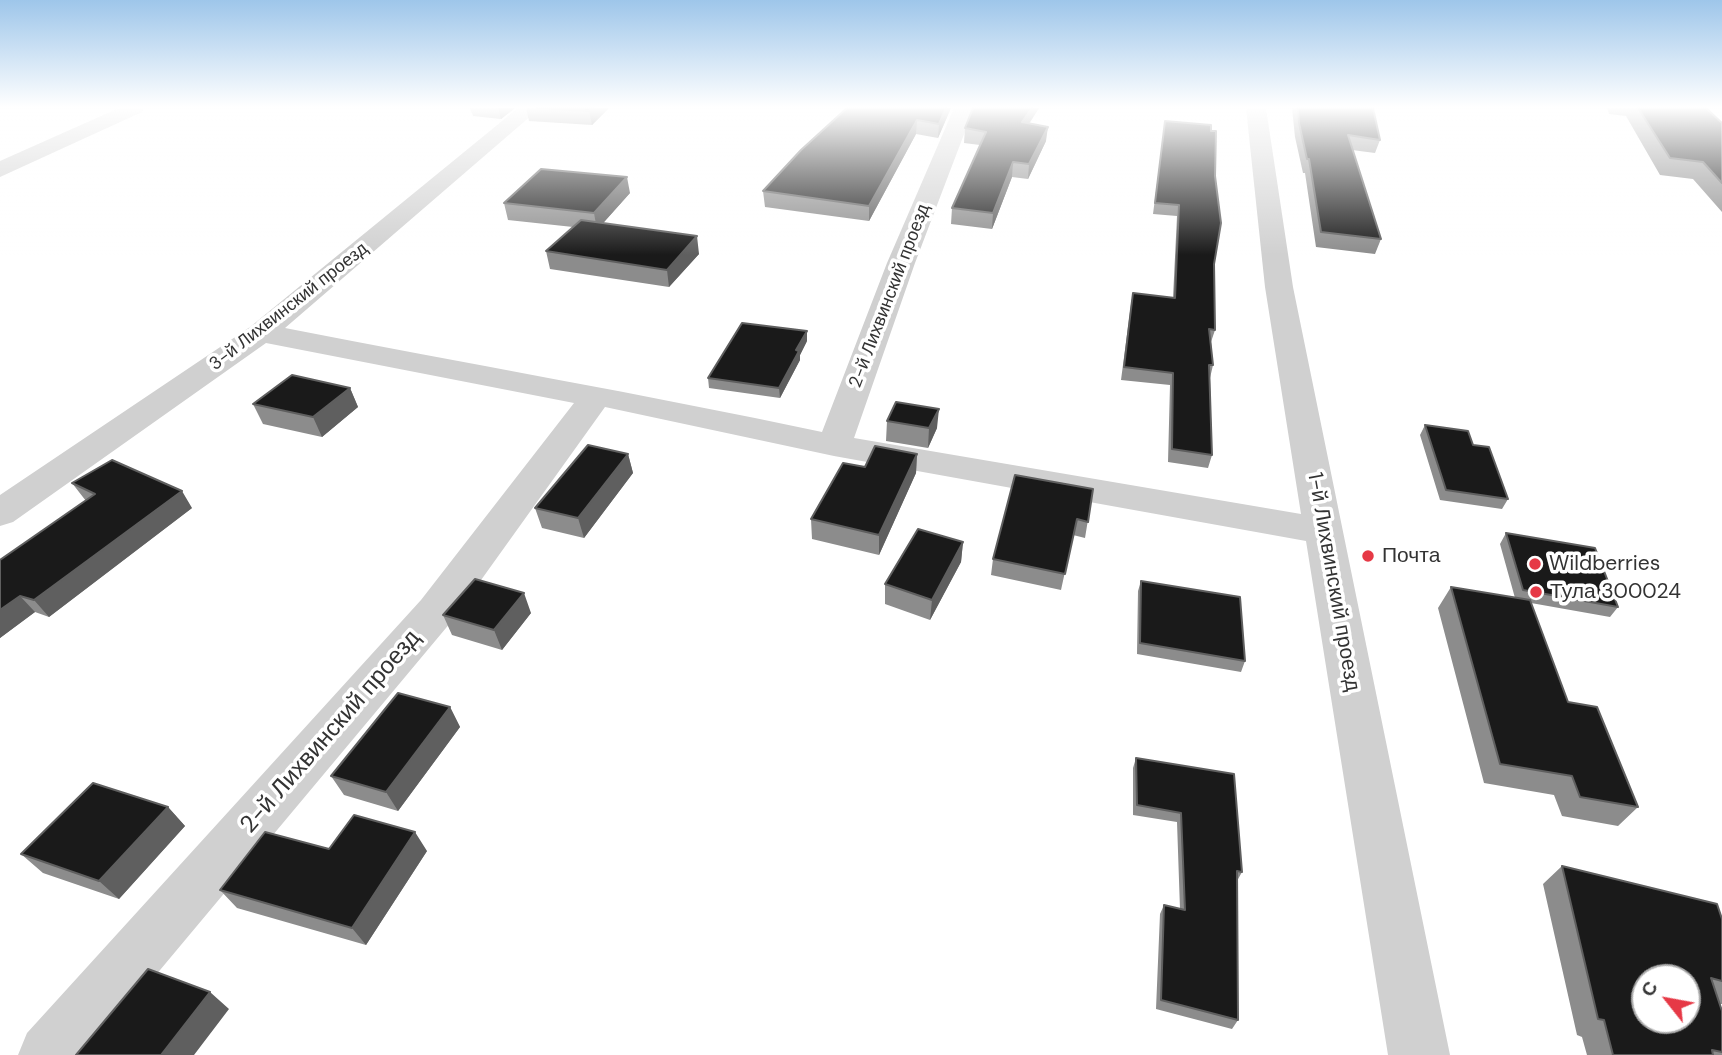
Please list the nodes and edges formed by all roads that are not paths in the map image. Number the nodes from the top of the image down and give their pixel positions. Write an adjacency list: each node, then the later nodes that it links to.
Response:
1 (28, 157): 5 (street)
2 (471, 157): 6 (street, 3-й Лихвинский проезд)
3 (944, 157): 8 (street, 2-й Лихвинский проезд)
4 (1262, 157): 10 (street, 1-й Лихвинский проезд)
5 (0, 170)
6 (261, 333): 7 (street); 9 (street, 3-й Лихвинский проезд)
7 (596, 396): 8 (street); 11 (street, 2-й Лихвинский проезд)
8 (834, 445): 10 (street)
9 (0, 513)
10 (1324, 531): 12 (street, 1-й Лихвинский проезд)
11 (49, 1055)
12 (1419, 1055)

